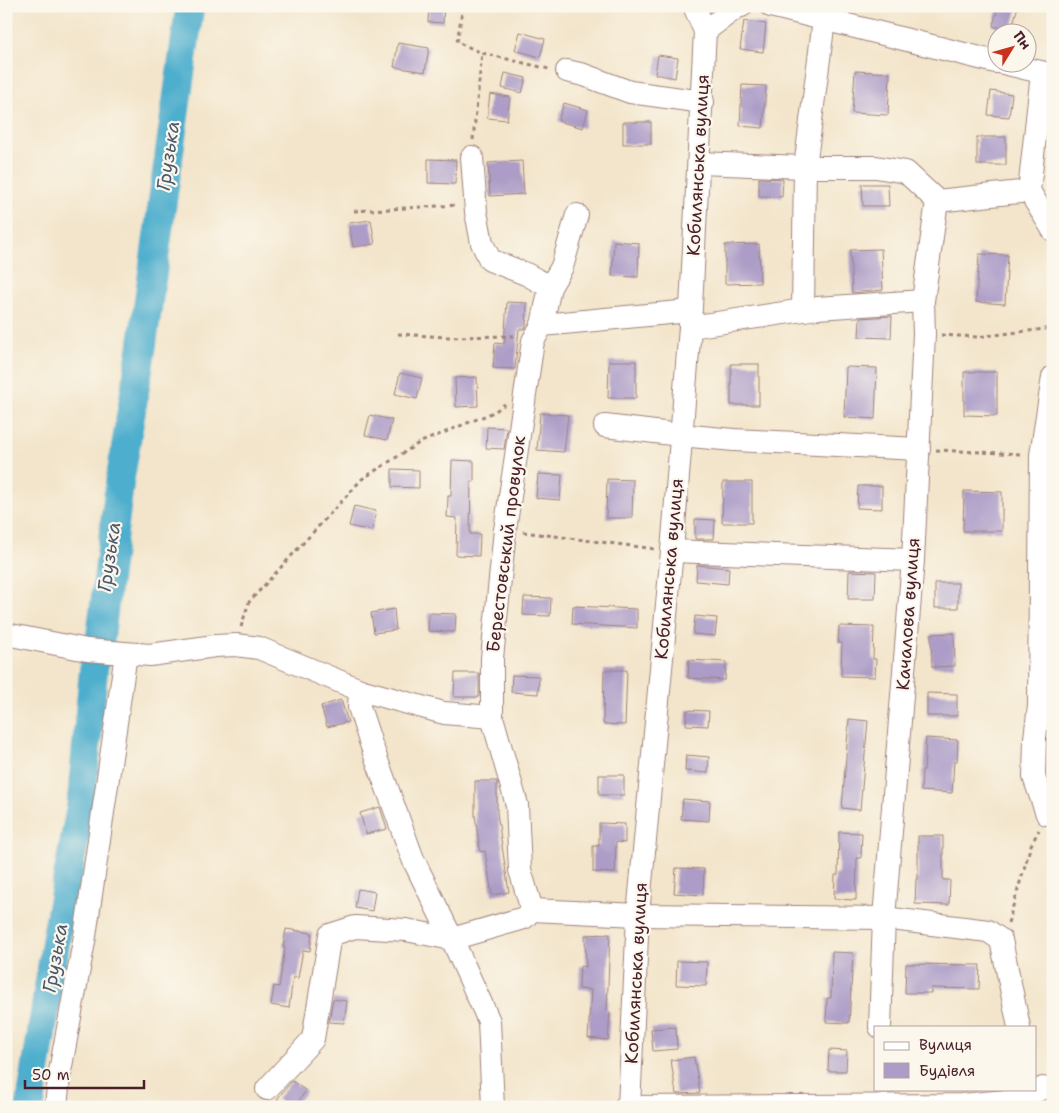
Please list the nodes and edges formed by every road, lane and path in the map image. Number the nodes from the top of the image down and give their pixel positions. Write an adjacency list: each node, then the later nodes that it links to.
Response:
1 (463, 6): 7 (path)
2 (694, 6): 6 (street)
3 (738, 6): 6 (street)
4 (771, 6): 5 (street)
5 (824, 20): 8 (street); 14 (street)
6 (705, 31): 11 (street, Кобилянська вулиця)
7 (482, 53): 9 (path); 12 (path)
8 (986, 59)
9 (567, 71): 11 (street)
10 (1047, 74): 15 (street)
11 (703, 102): 13 (street, Кобилянська вулиця)
12 (472, 157): 17 (street)
13 (699, 163): 14 (street); 24 (street, Кобилянська вулиця)
14 (805, 167): 16 (street); 23 (street)
15 (1029, 192): 16 (street); 20 (street)
16 (937, 201): 22 (street, Качалова вулиця)
17 (476, 204): 18 (path); 21 (street)
18 (354, 211)
19 (577, 215): 21 (street, Берестовський провулок)
20 (1053, 230)
21 (550, 287): 26 (street, Берестовський провулок)
22 (923, 301): 23 (street); 28 (street, Качалова вулиця)
23 (802, 310): 24 (street)
24 (690, 319): 26 (street); 32 (street, Кобилянська вулиця)
25 (1053, 328): 28 (path)
26 (538, 333): 27 (path); 30 (street, Берестовський провулок)
27 (398, 334)
28 (924, 334): 33 (street, Качалова вулиця)
29 (1053, 377): 34 (street)
30 (526, 388): 35 (street, Берестовський провулок); 39 (path)
31 (605, 426): 32 (street)
32 (680, 435): 33 (street); 36 (street, Кобилянська вулиця)
33 (918, 449): 34 (path); 37 (street, Качалова вулиця)
34 (1041, 455): 42 (street)
35 (505, 530): 36 (path); 43 (street, Берестовський провулок)
36 (672, 551): 37 (street); 46 (street, Кобилянська вулиця)
37 (913, 560): 47 (street, Качалова вулиця)
38 (6, 634): 40 (street)
39 (236, 645): 40 (street); 41 (street)
40 (107, 652): 56 (street)
41 (360, 690): 43 (street); 48 (street)
42 (1046, 708): 44 (street)
43 (492, 717): 45 (street, Берестовський провулок)
44 (1047, 814): 49 (path)
45 (532, 910): 46 (street); 48 (street)
46 (638, 915): 47 (street); 59 (street, Кобилянська вулиця)
47 (884, 918): 49 (street); 50 (street, Качалова вулиця)
48 (452, 939): 52 (street); 57 (street)
49 (1002, 940): 51 (street)
50 (880, 1026)
51 (1019, 1026)
52 (267, 1089)
53 (1034, 1090): 55 (street)
54 (876, 1100): 55 (street); 59 (street)
55 (1016, 1103)
56 (56, 1107)
57 (493, 1107)
58 (625, 1107): 59 (street)
59 (629, 1107)

